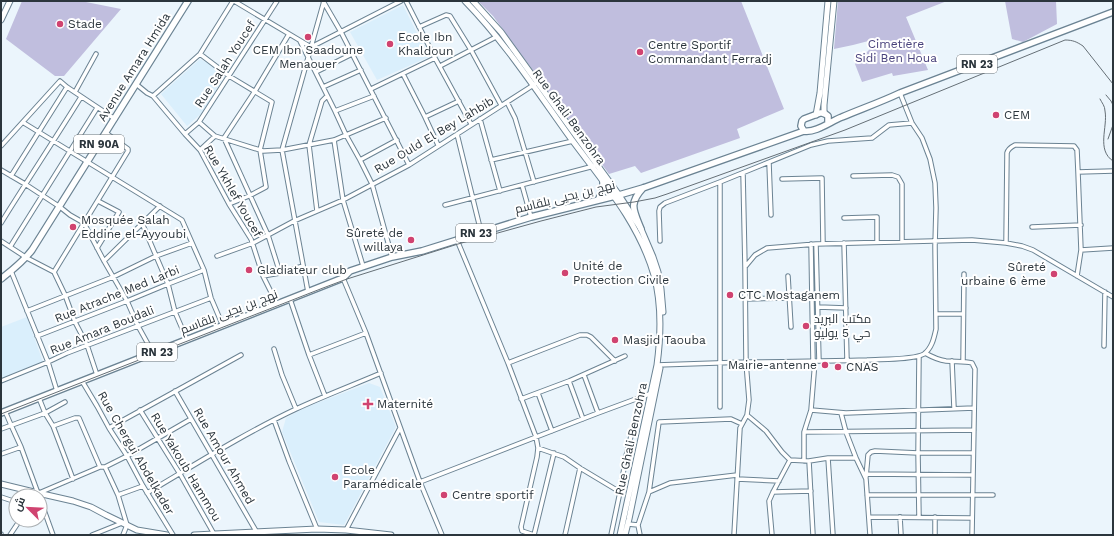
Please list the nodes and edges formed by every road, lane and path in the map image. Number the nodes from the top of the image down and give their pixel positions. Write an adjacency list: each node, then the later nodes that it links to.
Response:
1 (10, 1): 14 (main road)
2 (188, 1): 32 (main road, Avenue Amara Hmida / RN 90A)
3 (234, 1): 13 (street); 23 (street)
4 (277, 1): 13 (street, Rue Salah Youcef)
5 (324, 1): 16 (street); 20 (street)
6 (401, 1): 16 (street)
7 (406, 1): 15 (street)
8 (465, 1): 18 (main road, Rue Ghali Benzohra)
9 (473, 1): 33 (main road, Rue Ghali Benzohra)
10 (828, 1): 49 (main road)
11 (834, 1): 50 (main road)
12 (1113, 12): 39 (main road, RN 23)
13 (265, 19): 17 (street); 31 (street, Rue Salah Youcef)
14 (1, 20)
15 (419, 27): 21 (street); 26 (street)
16 (341, 32): 20 (street); 24 (street)
17 (289, 34): 19 (street); 38 (street)
18 (496, 37): 21 (street); 33 (main road, Rue Ghali Benzohra)
19 (300, 40): 20 (street); 25 (street)
20 (311, 47): 25 (street)
21 (470, 50): 27 (street); 46 (street)
22 (96, 54): 37 (street)
23 (200, 54): 31 (street); 40 (street)
24 (352, 54): 28 (street); 29 (street)
25 (308, 57): 29 (street); 80 (street)
26 (435, 58): 27 (street); 30 (street)
27 (440, 66): 44 (street)
28 (361, 70): 34 (street); 36 (street)
29 (316, 72): 34 (street)
30 (403, 74): 36 (street); 51 (street)
31 (229, 76): 38 (street); 56 (street, Rue Salah Youcef)
32 (136, 84): 40 (street, Rue Ykhlef Youcef); 54 (main road, Avenue Amara Hmida / RN 90A)
33 (535, 84): 45 (street, Rue Ould El Bey Lahbib); 73 (main road, Rue Ghali Benzohra); 88 (main road, Rue Ghali Benzohra)
34 (323, 86): 41 (street)
35 (67, 87): 37 (street); 57 (street); 63 (street)
36 (371, 89): 42 (street)
37 (75, 92): 43 (street)
38 (254, 92): 70 (street); 79 (street)
39 (900, 94): 52 (main road, RN 23); 59 (street)
40 (153, 96): 65 (street, Rue Ykhlef Youcef)
41 (327, 96): 48 (street); 75 (street)
42 (374, 96): 48 (street); 53 (street)
43 (81, 97): 47 (street); 74 (street)
44 (459, 101): 51 (street); 60 (street)
45 (507, 102): 46 (street, Rue Ould El Bey Lahbib); 82 (street)
46 (502, 105): 55 (street, Rue Ould El Bey Lahbib)
47 (97, 108): 54 (street); 81 (street)
48 (335, 111): 68 (street)
49 (816, 115): 50 (main road); 61 (main road)
50 (826, 115): 52 (main road, RN 23); 58 (main road)
51 (425, 117): 77 (street)
52 (842, 117): 58 (main road, RN 23)
53 (386, 118): 68 (street); 72 (street)
54 (115, 119): 64 (main road, Avenue Amara Hmida / RN 90A)
55 (480, 119): 60 (street, Rue Ould El Bey Lahbib); 84 (street)
56 (199, 122): 65 (street, Rue Salah Youcef); 69 (street)
57 (24, 123): 63 (street); 76 (street)
58 (828, 123): 62 (main road, نهج بن يحيى بلقاسم)
59 (912, 123): 86 (street); 132 (street)
60 (472, 124): 66 (street, Rue Ould El Bey Lahbib)
61 (801, 124): 62 (main road); 67 (main road)
62 (804, 131): 67 (main road, نهج بن يحيى بلقاسم / RN 23)
63 (39, 132): 74 (street); 93 (street)
64 (106, 133): 85 (main road, Avenue Amara Hmida / RN 90A); 95 (street)
65 (185, 134): 78 (street, Rue Ykhlef Youcef)
66 (457, 134): 77 (street, Rue Ould El Bey Lahbib); 108 (street)
67 (794, 134): 103 (main road, نهج بن يحيى بلقاسم / RN 23)
68 (346, 135): 71 (street); 83 (street)
69 (215, 136): 70 (street); 78 (street)
70 (224, 138): 79 (street); 106 (street)
71 (334, 140): 75 (street); 109 (street)
72 (397, 140): 83 (street); 87 (street)
73 (573, 141): 82 (street); 88 (main road, Rue Ghali Benzohra)
74 (54, 142): 81 (street); 100 (street)
75 (309, 145): 80 (street); 116 (street)
76 (1, 146)
77 (438, 146): 87 (street, Rue Ould El Bey Lahbib)
78 (200, 150): 112 (street, Rue Ykhlef Youcef)
79 (260, 150): 80 (street); 106 (street)
80 (282, 150): 120 (street)
81 (70, 152): 85 (street); 105 (street)
82 (525, 152): 84 (street); 98 (street)
83 (360, 160): 101 (street)
84 (491, 160): 104 (street)
85 (88, 162): 95 (street); 115 (main road, Avenue Amara Hmida / RN 90A)
86 (769, 163): 92 (street); 117 (street)
87 (409, 165): 101 (street, Rue Ould El Bey Lahbib)
88 (595, 166): 97 (main road, Rue Ghali Benzohra); 98 (street); 107 (main road, Rue Ghali Benzohra)
89 (1, 170): 93 (street)
90 (1113, 171): 91 (street)
91 (1078, 172): 124 (street); 135 (street)
92 (744, 173): 99 (street); 153 (street)
93 (11, 176): 100 (street)
94 (853, 176): 134 (street)
95 (112, 177): 111 (street); 113 (street)
96 (782, 180): 141 (street)
97 (603, 181): 107 (main road, Rue Ghali Benzohra); 110 (main road)
98 (534, 182): 102 (street)
99 (720, 182): 131 (street); 206 (street)
100 (25, 184): 105 (street); 121 (street)
101 (372, 184): 109 (street, Rue Ould El Bey Lahbib); 148 (street)
102 (522, 185): 104 (street); 118 (street)
103 (643, 188): 107 (main road, نهج بن يحيى بلقاسم / RN 23); 126 (main road)
104 (500, 191): 108 (street)
105 (42, 196): 115 (street); 142 (street)
106 (250, 196): 112 (street); 128 (street)
107 (616, 196): 110 (main road, نهج بن يحيى بلقاسم / RN 23); 126 (main road, Rue Ghali Benzohra); 207 (main road, Rue Ghali Benzohra)
108 (472, 198): 114 (street); 127 (street)
109 (343, 200): 116 (street, Rue Ould El Bey Lahbib); 152 (street)
110 (598, 200): 118 (main road, نهج بن يحيى بلقاسم / RN 23)
111 (98, 201): 122 (street); 143 (street)
112 (229, 204): 137 (street, Rue Ykhlef Youcef)
113 (160, 206): 123 (street); 136 (street)
114 (445, 206)
115 (60, 207): 122 (street); 149 (main road, Avenue Amara Hmida / RN 90A)
116 (317, 210): 120 (street, Rue Ould El Bey Lahbib)
117 (771, 215)
118 (531, 217): 127 (main road, نهج بن يحيى بلقاسم / RN 23)
119 (844, 218): 133 (street)
120 (294, 221): 128 (street, Rue Ould El Bey Lahbib); 151 (street)
121 (1, 223)
122 (84, 223): 143 (street); 156 (street)
123 (142, 223): 146 (street); 150 (street)
124 (1081, 225): 125 (street); 145 (street)
125 (1032, 226)
126 (641, 229): 207 (main road, Rue Ghali Benzohra)
127 (481, 232): 129 (main road, نهج بن يحيى بلقاسم / RN 23)
128 (268, 235): 137 (street, Rue Ould El Bey Lahbib); 157 (street)
129 (457, 240): 148 (main road, نهج بن يحيى بلقاسم / RN 23); 205 (street)
130 (1, 241): 142 (street)
131 (660, 241)
132 (935, 241): 134 (street); 135 (street); 180 (street)
133 (877, 242): 134 (street); 138 (street)
134 (902, 242)
135 (1006, 242): 161 (street)
136 (192, 243): 146 (street); 154 (street)
137 (253, 243): 147 (street, Rue Ould El Bey Lahbib); 159 (street, Rue Ykhlef Youcef)
138 (844, 243): 141 (street); 177 (street)
139 (811, 244): 140 (street); 153 (street); 200 (street)
140 (816, 244): 141 (street); 176 (street)
141 (823, 244)
142 (10, 247): 149 (street)
143 (97, 248): 150 (street)
144 (1113, 248): 145 (street)
145 (1081, 250): 161 (street)
146 (156, 256): 162 (street); 165 (street)
147 (217, 256)
148 (392, 257): 152 (main road, نهج بن يحيى بلقاسم / RN 23)
149 (26, 258): 155 (main road, Avenue Amara Hmida / RN 90A); 156 (street)
150 (104, 261): 162 (street)
151 (303, 266): 157 (street); 166 (street)
152 (364, 266): 163 (main road, نهج بن يحيى بلقاسم / RN 23)
153 (745, 267): 172 (street)
154 (204, 270): 165 (street, Rue Atrache Med Larbi); 170 (street)
155 (11, 271): 164 (main road, Avenue Amara Hmida / RN 90A); 178 (street)
156 (54, 272): 168 (street)
157 (280, 273): 159 (street)
158 (964, 274): 181 (street)
159 (263, 276): 175 (street, Rue Ykhlef Youcef)
160 (788, 276): 171 (street)
161 (1077, 276): 167 (street)
162 (113, 277): 168 (street); 174 (street)
163 (343, 278): 166 (main road, نهج بن يحيى بلقاسم / RN 23); 186 (street)
164 (1, 279)
165 (168, 284): 174 (street, Rue Atrache Med Larbi); 179 (street)
166 (308, 292): 173 (main road, نهج بن يحيى بلقاسم / RN 23)
167 (1106, 292): 169 (street); 190 (street)
168 (65, 295): 178 (street); 182 (street)
169 (1113, 297)
170 (212, 298): 179 (street, Rue Amara Boudali); 184 (street)
171 (790, 298): 172 (street); 185 (street)
172 (746, 299): 204 (street)
173 (290, 300): 175 (main road, نهج بن يحيى بلقاسم / RN 23); 195 (street)
174 (127, 301): 182 (street, Rue Atrache Med Larbi); 183 (street)
175 (277, 304): 184 (main road, نهج بن يحيى بلقاسم / RN 23)
176 (818, 307): 177 (street); 200 (street)
177 (846, 308): 198 (street)
178 (27, 311): 187 (street)
179 (175, 312): 183 (street, Rue Amara Boudali); 188 (street)
180 (936, 314): 181 (street); 193 (street)
181 (963, 314): 202 (street)
182 (75, 322): 187 (street, Rue Atrache Med Larbi); 189 (street)
183 (138, 326): 189 (street, Rue Amara Boudali); 192 (street)
184 (222, 326): 188 (main road, نهج بن يحيى بلقاسم / RN 23)
185 (791, 327)
186 (366, 333): 195 (street); 208 (street)
187 (37, 336): 203 (street)
188 (187, 340): 192 (main road, نهج بن يحيى بلقاسم / RN 23)
189 (87, 345): 203 (street, Rue Amara Boudali); 209 (street)
190 (1104, 346)
191 (274, 349): 226 (street)
192 (153, 353): 209 (main road, نهج بن يحيى بلقاسم / RN 23)
193 (925, 353): 197 (street); 201 (street)
194 (241, 355): 215 (street)
195 (309, 355): 218 (street)
196 (625, 356): 199 (street)
197 (919, 357): 198 (street); 227 (street)
198 (847, 360): 200 (street)
199 (615, 361): 205 (street); 210 (street)
200 (816, 361): 204 (street); 229 (street)
201 (952, 361): 202 (street); 224 (street)
202 (963, 361): 225 (street)
203 (48, 362): 213 (street, Rue Amara Boudali); 214 (street)
204 (746, 362): 206 (street); 234 (street)
205 (508, 363): 220 (street)
206 (720, 363): 207 (street); 222 (street)
207 (659, 365): 217 (main road, Rue Ghali Benzohra)
208 (381, 374): 218 (street); 242 (street)
209 (97, 375): 211 (main road, نهج بن يحيى بلقاسم / RN 23)
210 (584, 375): 212 (street); 233 (street)
211 (82, 381): 214 (main road, نهج بن يحيى بلقاسم / RN 23); 241 (street, Rue Chergui Abdelkader)
212 (569, 381): 216 (street); 235 (street)
213 (1, 382)
214 (57, 391): 219 (main road, نهج بن يحيى بلقاسم / RN 23)
215 (175, 391): 228 (street); 236 (street, Rue Amour Ahmed)
216 (538, 393): 220 (street); 245 (street)
217 (653, 393): 233 (street); 299 (main road, Rue Ghali Benzohra); 318 (main road, Rue Ghali Benzohra)
218 (325, 396): 226 (street)
219 (39, 398): 230 (main road, نهج بن يحيى بلقاسم / RN 23); 232 (street)
220 (521, 399): 249 (street)
221 (65, 402): 232 (street)
222 (720, 407)
223 (638, 408): 282 (street)
224 (954, 408): 225 (street); 227 (street)
225 (974, 408): 244 (street)
226 (296, 409): 237 (street)
227 (918, 409): 231 (street); 246 (street)
228 (140, 410): 241 (street); 250 (street, Rue Yakoub Hammou)
229 (811, 410): 231 (street); 247 (street)
230 (3, 412): 239 (street)
231 (842, 412): 248 (street)
232 (45, 413): 239 (street); 240 (street)
233 (598, 413): 235 (street)
234 (747, 415): 238 (street); 261 (street)
235 (583, 418): 245 (street)
236 (191, 419): 250 (street); 257 (street, Rue Amour Ahmed)
237 (274, 420): 257 (street); 304 (street)
238 (742, 424): 271 (street); 283 (street)
239 (11, 425): 243 (street); 251 (street)
240 (53, 426): 264 (street); 272 (street)
241 (109, 428): 258 (street, Rue Chergui Abdelkader)
242 (400, 428): 274 (street); 302 (street)
243 (1, 429)
244 (974, 430): 246 (street); 256 (street)
245 (552, 431): 249 (street)
246 (918, 431): 248 (street); 255 (street)
247 (804, 432): 248 (street); 262 (street)
248 (846, 432): 260 (street)
249 (536, 437): 252 (street); 274 (street)
250 (158, 438): 258 (street); 267 (street, Rue Yakoub Hammou)
251 (21, 447): 253 (street); 279 (street)
252 (538, 448): 254 (street); 315 (street)
253 (2, 452)
254 (554, 453): 266 (street); 315 (street)
255 (918, 453): 256 (street); 268 (street); 269 (street)
256 (973, 453): 270 (street)
257 (212, 455): 267 (street); 303 (street, Rue Amour Ahmed)
258 (127, 456): 265 (street); 277 (street, Rue Chergui Abdelkader)
259 (828, 458): 260 (street); 263 (street); 324 (street)
260 (856, 458): 273 (street)
261 (790, 460): 262 (street); 275 (street)
262 (804, 461): 263 (street)
263 (809, 461): 281 (street)
264 (100, 467): 265 (street); 272 (street)
265 (105, 467): 287 (street)
266 (580, 468): 282 (street); 316 (street)
267 (180, 474): 285 (street); 305 (street, Rue Yakoub Hammou)
268 (866, 474): 269 (street); 273 (street)
269 (919, 474): 270 (street); 289 (street)
270 (973, 475): 286 (street)
271 (737, 477): 275 (street); 283 (street); 321 (street)
272 (73, 479): 280 (street)
273 (866, 479): 288 (street)
274 (420, 482): 314 (street)
275 (779, 482): 284 (street)
276 (1, 484): 278 (main road)
277 (144, 486): 285 (street, Rue Chergui Abdelkader); 287 (street)
278 (14, 488)
279 (36, 488)
280 (48, 490)
281 (811, 491): 284 (street); 323 (street)
282 (620, 492): 317 (street)
283 (649, 492): 301 (street)
284 (773, 492): 322 (street)
285 (148, 493): 311 (street, Rue Chergui Abdelkader)
286 (972, 494): 289 (street); 290 (street); 296 (street)
287 (118, 495): 300 (street)
288 (867, 495): 289 (street); 292 (street)
289 (919, 495): 294 (street)
290 (993, 495)
291 (48, 497): 298 (main road)
292 (869, 517): 293 (street); 325 (street)
293 (900, 517): 294 (street); 326 (street)
294 (919, 517): 295 (street)
295 (935, 518): 296 (street); 327 (street)
296 (972, 518): 328 (street)
297 (48, 522): 307 (street)
298 (122, 523): 300 (main road); 308 (street)
299 (628, 524): 301 (street); 319 (main road, Rue Ghali Benzohra)
300 (127, 525): 309 (street); 310 (main road)
301 (638, 525): 320 (street)
302 (346, 530): 304 (main road); 313 (main road)
303 (256, 531): 304 (main road); 306 (main road)
304 (320, 531)
305 (214, 534): 306 (main road); 312 (main road)
306 (239, 534)
307 (53, 535)
308 (92, 535)
309 (123, 535)
310 (167, 535)
311 (173, 535)
312 (194, 535)
313 (391, 535)
314 (442, 535)
315 (534, 535)
316 (565, 535)
317 (611, 535)
318 (620, 535)
319 (625, 535)
320 (640, 535)
321 (734, 535)
322 (772, 535)
323 (813, 535)
324 (833, 535)
325 (870, 535)
326 (901, 535)
327 (935, 535)
328 (972, 535)

